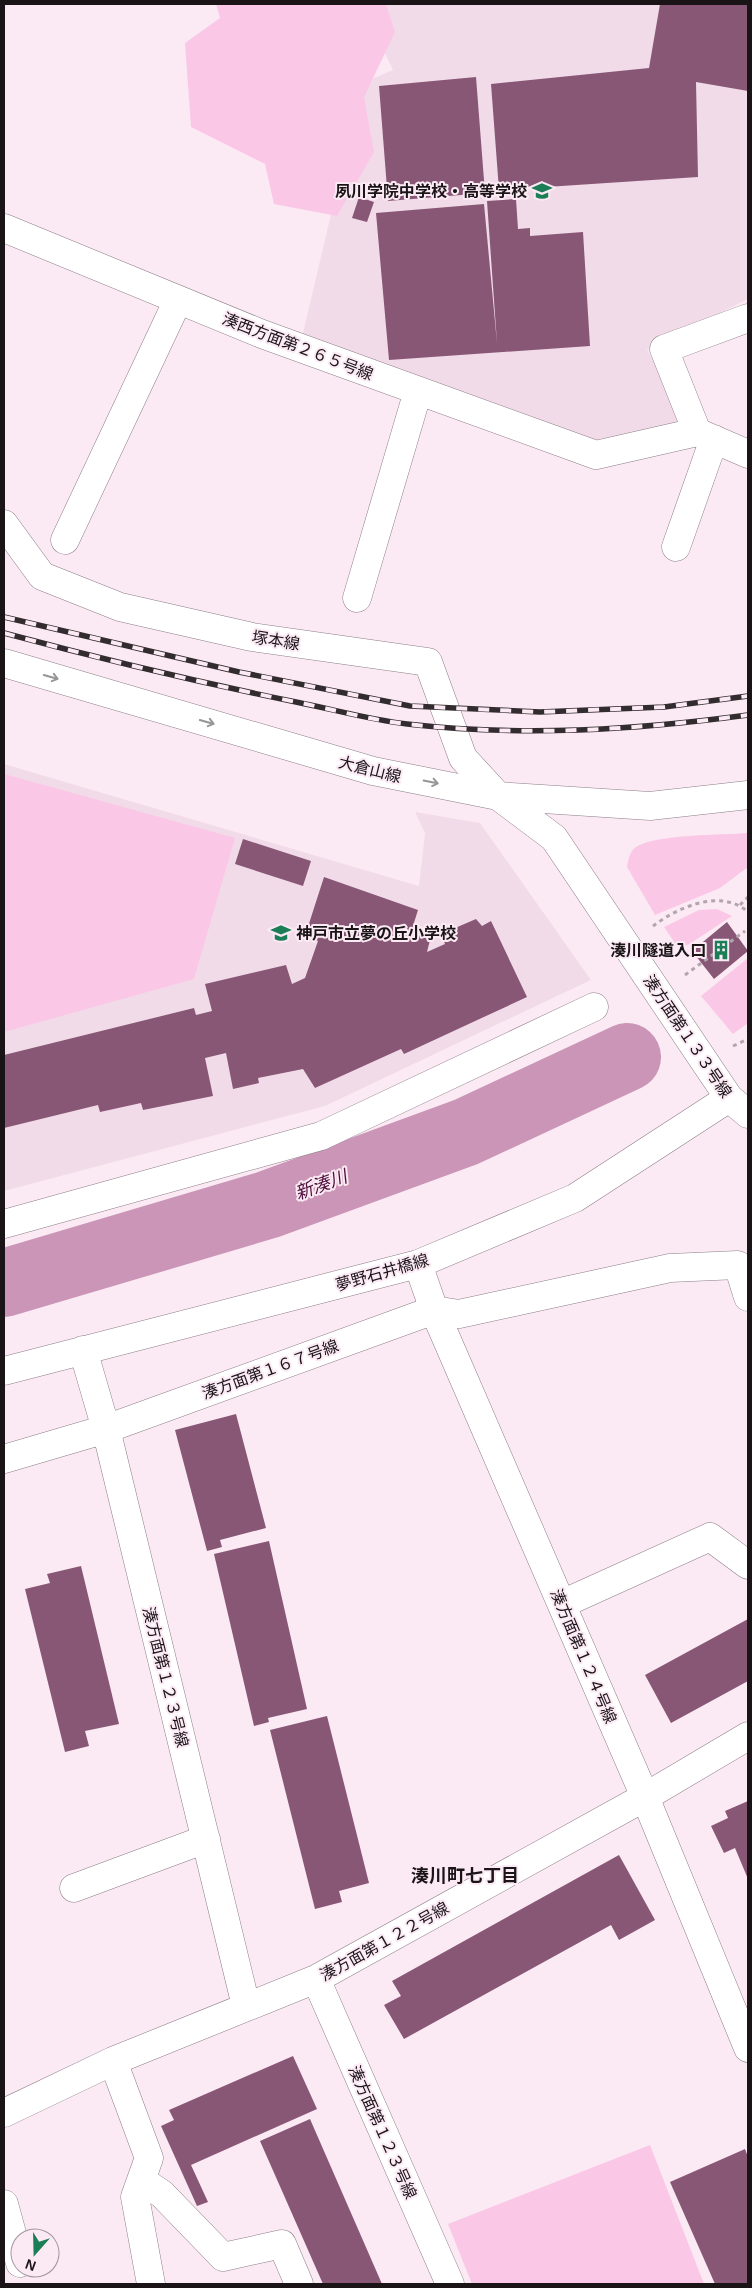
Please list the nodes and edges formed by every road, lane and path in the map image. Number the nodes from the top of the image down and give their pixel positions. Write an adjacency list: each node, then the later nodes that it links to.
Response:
1 (4, 228): 2 (street, 湊西方面第２６５号線)
2 (178, 300): 4 (street, 湊西方面第２６５号線); 8 (street)
3 (748, 318): 5 (street)
4 (418, 391): 5 (street, 湊西方面第２６５号線); 10 (street)
5 (705, 435): 6 (street); 9 (street)
6 (748, 454)
7 (4, 524): 13 (street, 塚本線)
8 (65, 540)
9 (676, 547)
10 (357, 598)
11 (4, 663): 13 (street, 大倉山線, one-way to 13)
12 (748, 795): 13 (street, 大倉山線)
13 (498, 796): 23 (street, 湊方面第１３３号線)
14 (748, 897): 15 (path)
15 (740, 905): 16 (path); 17 (path)
16 (748, 912)
17 (651, 928)
18 (745, 932): 19 (path)
19 (678, 980)
20 (594, 1007): 24 (street)
21 (748, 1039): 22 (path)
22 (729, 1045)
23 (742, 1108): 25 (street, 夢野石井橋線)
24 (4, 1224)
25 (418, 1264): 27 (street, 湊方面第１２４号線); 28 (street, 夢野石井橋線)
26 (748, 1297): 27 (street)
27 (434, 1310): 30 (street, 湊方面第１６７号線); 33 (street, 湊方面第１２４号線)
28 (83, 1350): 29 (street, 夢野石井橋線); 30 (street, 湊方面第１２３号線)
29 (4, 1371)
30 (106, 1429): 31 (street, 湊方面第１６７号線); 36 (street, 湊方面第１２３号線)
31 (4, 1459)
32 (748, 1565): 33 (street)
33 (562, 1604): 35 (street, 湊方面第１２４号線)
34 (748, 1736): 35 (street, 湊方面第１２２号線)
35 (645, 1797): 38 (street, 湊方面第１２２号線); 40 (street, 湊方面第１２４号線)
36 (206, 1839): 37 (street); 39 (street, 湊方面第１２３号線)
37 (74, 1888)
38 (316, 1979): 39 (street, 湊方面第１２２号線); 48 (street, 湊方面第１２３号線)
39 (246, 2006): 41 (street, 湊方面第１２２号線)
40 (748, 2048)
41 (113, 2061): 42 (street, 湊方面第１２２号線); 43 (street)
42 (4, 2113)
43 (141, 2180): 46 (street); 47 (street)
44 (4, 2204): 45 (street)
45 (11, 2228)
46 (151, 2284)
47 (299, 2284)
48 (450, 2284)

